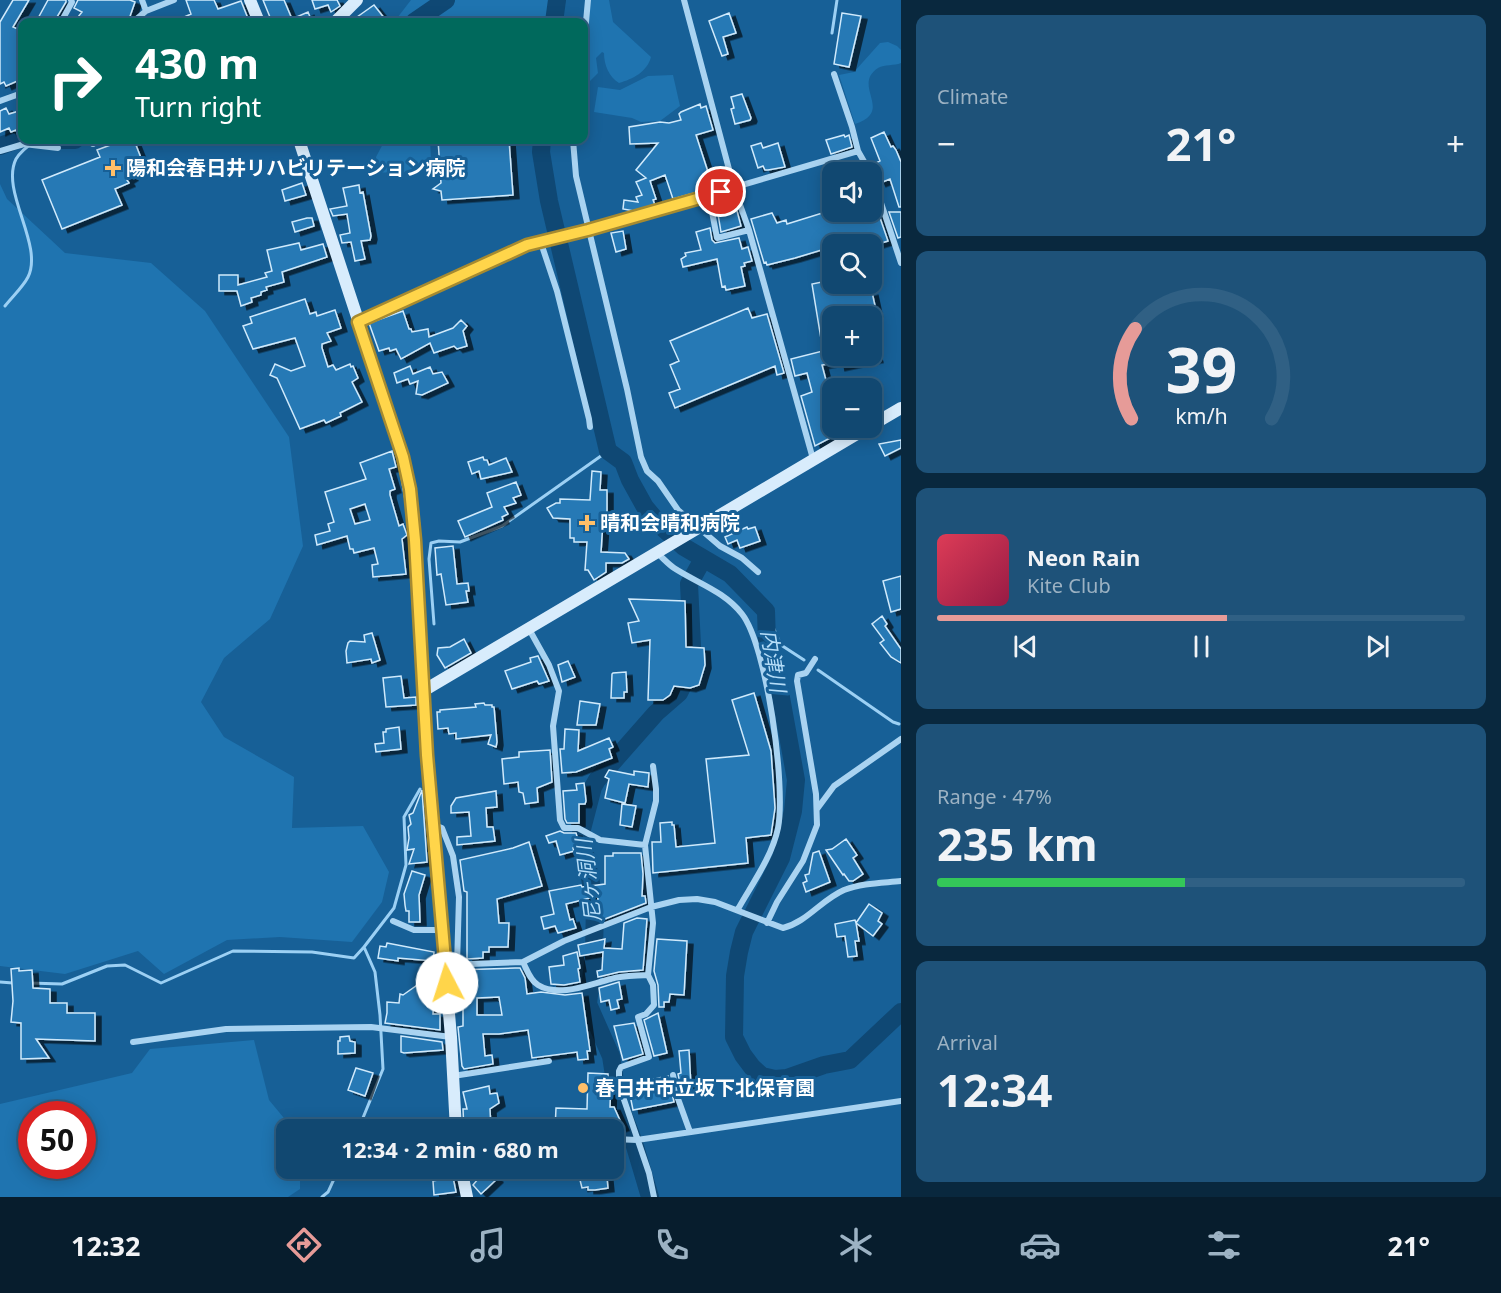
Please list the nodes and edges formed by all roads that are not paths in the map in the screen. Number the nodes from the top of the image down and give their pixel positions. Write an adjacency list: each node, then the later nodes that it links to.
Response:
1 (71, 0): 9 (street)
2 (142, 0): 8 (street)
3 (174, 0): 8 (street)
4 (250, 0): 11 (main road)
5 (357, 0): 12 (main road)
6 (588, 0): 13 (street)
7 (684, 0): 23 (street)
8 (146, 11): 10 (street)
9 (63, 18)
10 (138, 18)
11 (257, 18)
12 (338, 18)
13 (586, 18)
14 (834, 74): 21 (street)
15 (18, 94): 16 (street)
16 (0, 101)
17 (300, 144): 30 (main road)
18 (573, 144): 26 (street)
19 (58, 148): 20 (street)
20 (0, 151)
21 (858, 151): 22 (street); 23 (street)
22 (864, 162)
23 (734, 188): 24 (street); 27 (street)
24 (709, 196): 26 (street); 27 (street)
25 (882, 210): 29 (street)
26 (588, 230): 28 (street); 36 (street)
27 (749, 230): 35 (street)
28 (542, 243): 30 (street); 33 (street)
29 (901, 263)
30 (358, 322): 41 (main road)
31 (901, 408): 32 (main road)
32 (882, 419)
33 (590, 427)
34 (850, 438): 35 (main road)
35 (813, 459): 36 (main road)
36 (698, 528): 37 (main road); 38 (street)
37 (657, 553): 39 (main road); 49 (street)
38 (758, 572)
39 (529, 629): 41 (main road); 46 (street)
40 (815, 659): 44 (street)
41 (423, 691): 45 (main road)
42 (901, 739): 44 (street)
43 (653, 766): 46 (street)
44 (816, 809): 51 (street)
45 (433, 825): 52 (main road); 54 (street)
46 (645, 845): 48 (street)
47 (901, 881): 51 (street)
48 (651, 907): 49 (street); 53 (street); 55 (street)
49 (738, 909): 51 (street)
50 (393, 921): 52 (street)
51 (767, 923)
52 (442, 930): 54 (main road)
53 (523, 962): 54 (street); 55 (street)
54 (451, 965): 56 (main road)
55 (648, 975): 65 (street)
56 (451, 1037): 57 (street); 60 (main road)
57 (133, 1042)
58 (549, 1061): 60 (street)
59 (672, 1075): 63 (street)
60 (453, 1076): 62 (main road)
61 (901, 1101): 63 (street)
62 (455, 1119)
63 (690, 1132): 65 (street)
64 (624, 1139): 65 (street)
65 (637, 1140): 68 (street)
66 (463, 1179): 67 (main road)
67 (467, 1197)
68 (654, 1197)

